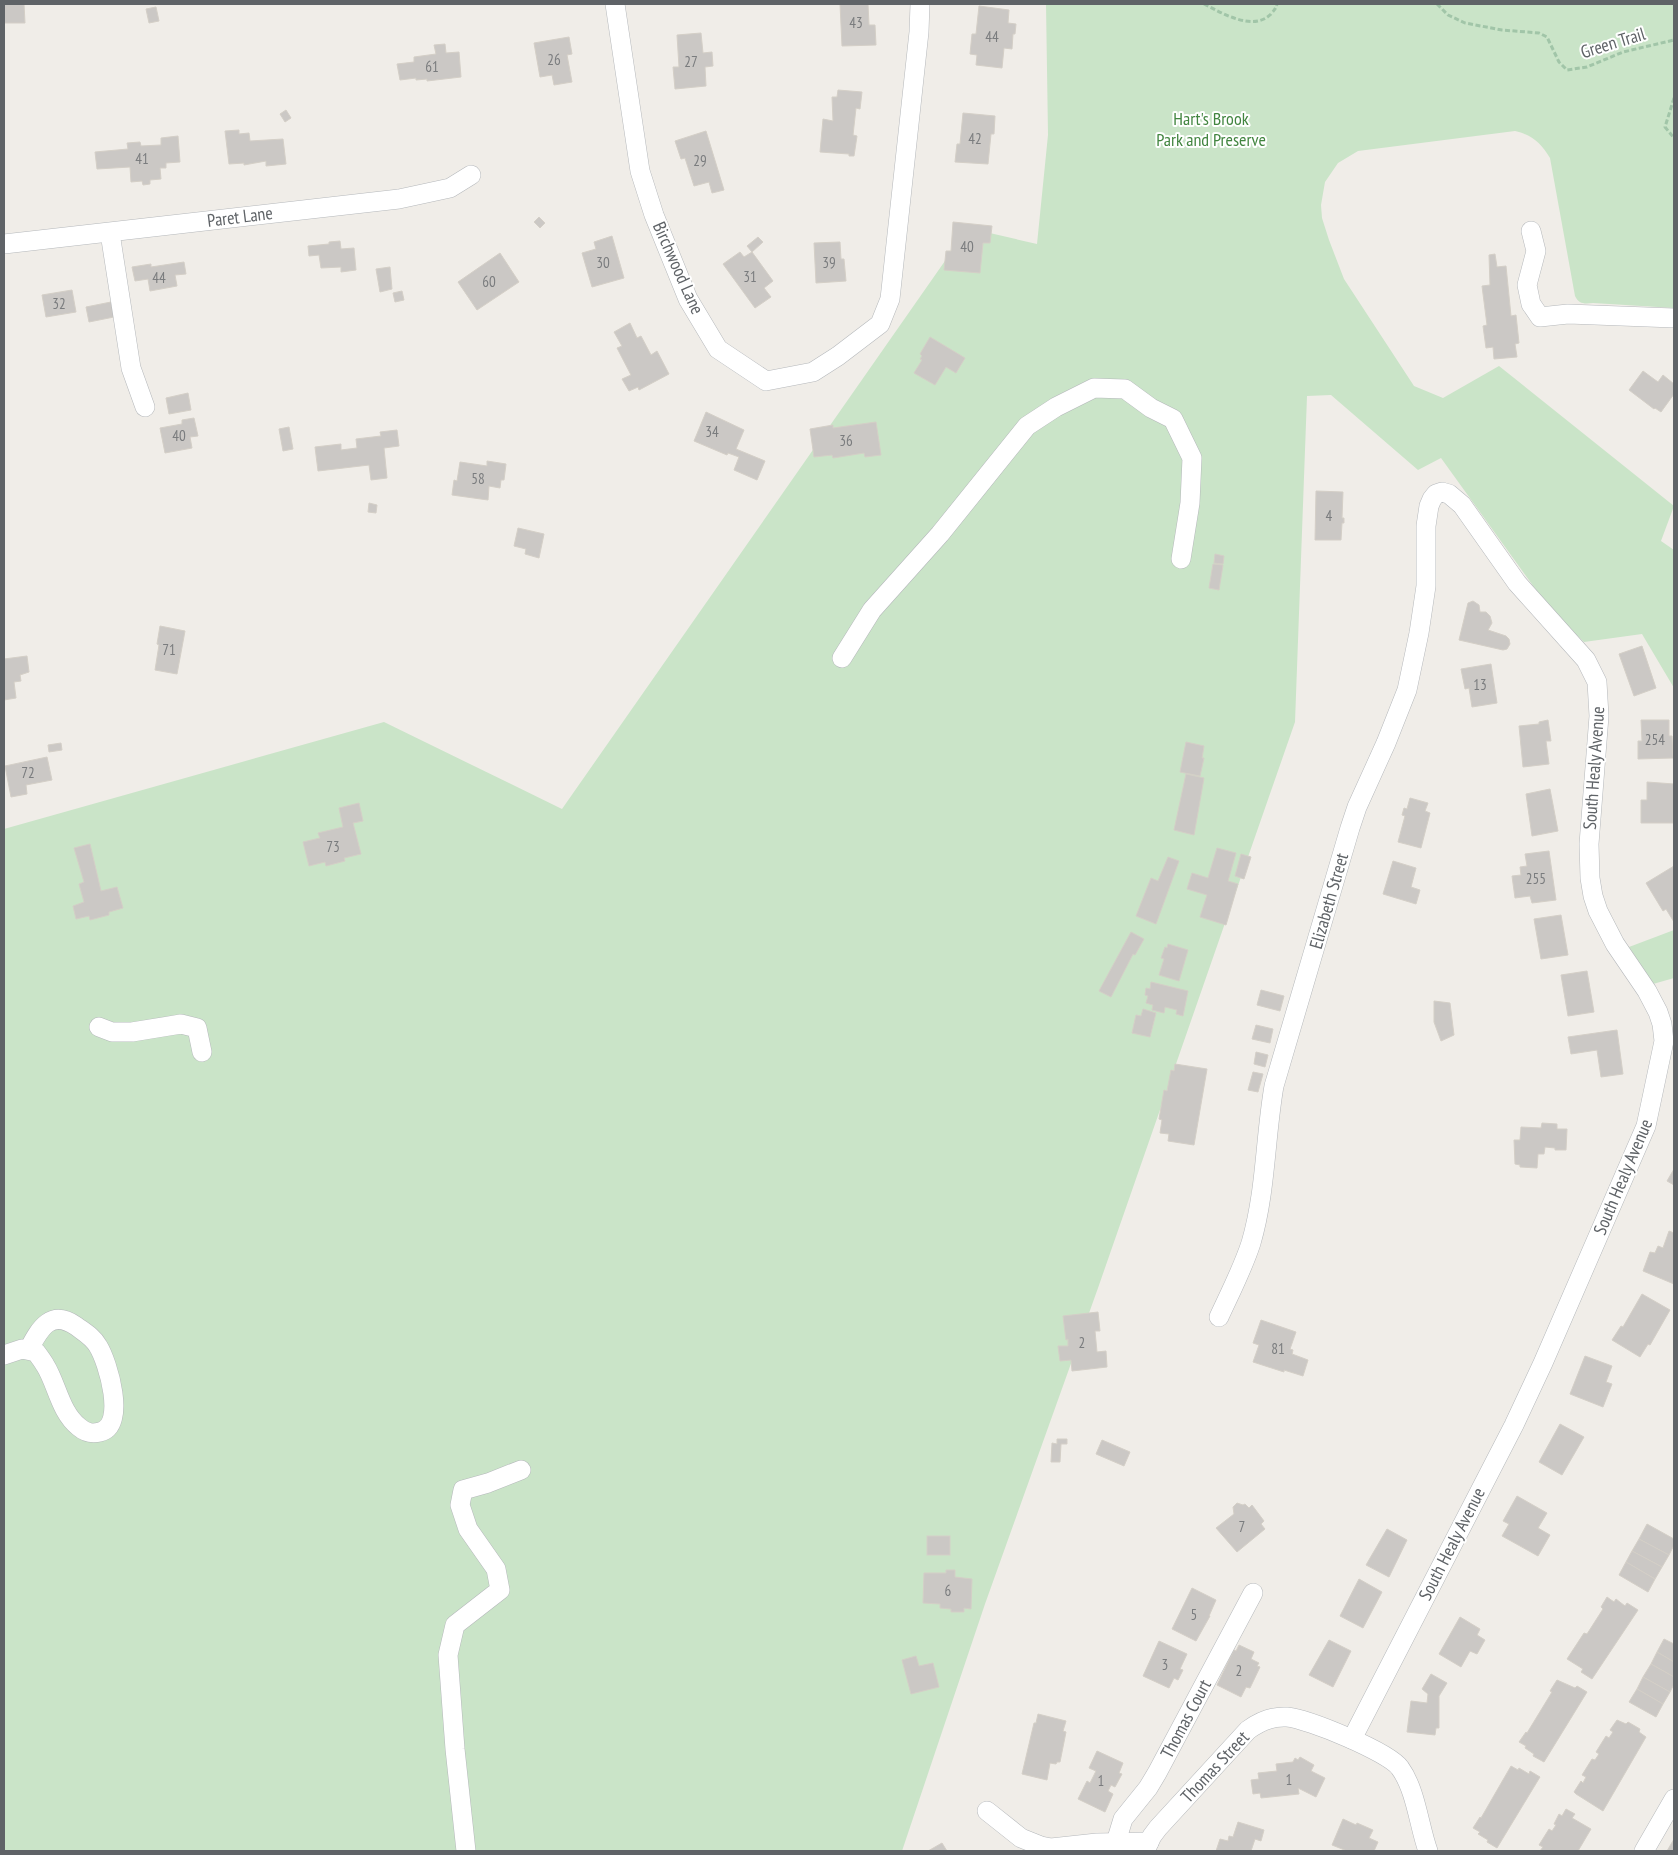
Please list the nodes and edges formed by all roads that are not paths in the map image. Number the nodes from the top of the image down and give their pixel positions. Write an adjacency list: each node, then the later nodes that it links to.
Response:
1 (615, 4): 2 (street, Birchwood Lane)
2 (920, 4)
3 (471, 174): 5 (street, Paret Lane)
4 (1531, 231): 7 (street)
5 (110, 233): 6 (street, Paret Lane); 8 (street)
6 (4, 244)
7 (1674, 318)
8 (144, 407)
9 (1442, 492): 14 (street, Elizabeth Street); 19 (street, South Healy Avenue)
10 (1180, 559): 11 (street)
11 (842, 658)
12 (99, 1027): 13 (street)
13 (202, 1052)
14 (1219, 1317)
15 (29, 1350): 15 (street); 16 (street)
16 (4, 1355)
17 (521, 1470): 24 (street)
18 (1253, 1593): 22 (street, Thomas Court)
19 (1352, 1739): 23 (street, Thomas Street); 25 (street)
20 (1674, 1799): 26 (street)
21 (988, 1811): 22 (street, Thomas Street)
22 (1116, 1842): 23 (street, Thomas Street)
23 (1147, 1847)
24 (466, 1851)
25 (1428, 1851)
26 (1644, 1851)

